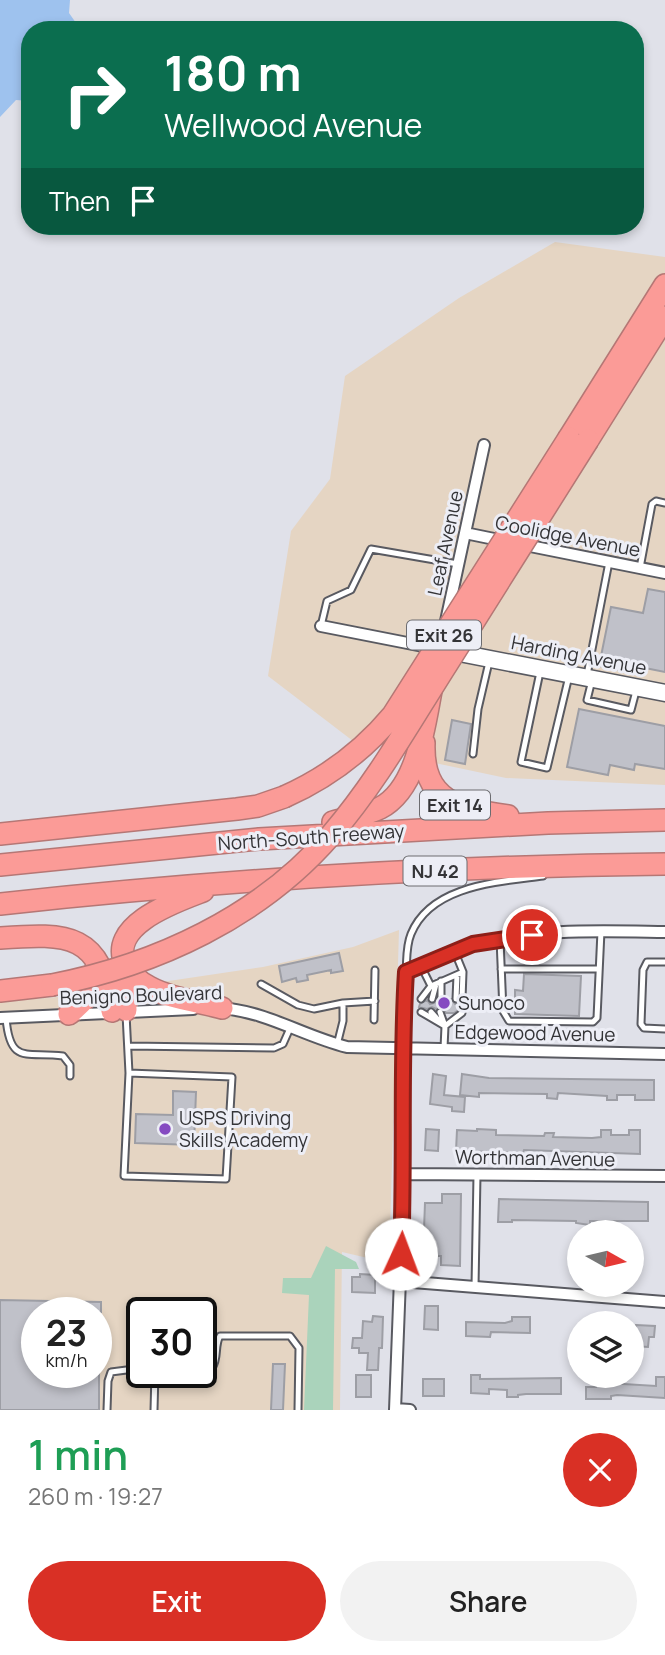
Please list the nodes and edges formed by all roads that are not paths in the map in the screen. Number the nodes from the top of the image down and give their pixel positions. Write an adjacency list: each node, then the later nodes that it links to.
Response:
1 (665, 285): 3 (highway, Exit 26)
2 (665, 317): 3 (highway)
3 (578, 439): 23 (highway, Exit 26, bridge); 47 (highway, bridge)
4 (484, 445): 6 (street, Leaf Avenue)
5 (665, 503): 9 (lane)
6 (465, 533): 7 (street, Coolidge Avenue); 8 (street, Leaf Avenue)
7 (609, 562): 9 (street, Coolidge Avenue); 16 (lane)
8 (458, 564): 11 (lane); 12 (street, Leaf Avenue)
9 (640, 568): 10 (street, Coolidge Avenue)
10 (665, 573)
11 (321, 626): 12 (street, Harding Avenue)
12 (439, 649): 13 (main road, Harding Avenue); 19 (highway)
13 (490, 659): 14 (main road, Harding Avenue); 20 (lane)
14 (541, 669): 15 (main road, Harding Avenue); 15 (lane)
15 (569, 675): 16 (main road, Harding Avenue)
16 (589, 678): 17 (main road, Harding Avenue); 17 (lane)
17 (636, 688): 18 (main road, Harding Avenue)
18 (665, 693)
19 (425, 723): 22 (highway, Exit 14); 24 (highway)
20 (473, 754)
21 (665, 820): 22 (highway, North-South Freeway / NJ 42)
22 (548, 823): 24 (highway, North-South Freeway / NJ 42)
23 (0, 834)
24 (259, 839): 26 (highway, North-South Freeway / NJ 42)
25 (655, 864): 27 (lane); 29 (highway, North-South Freeway / NJ 42)
26 (0, 865)
27 (566, 874)
28 (553, 875): 43 (lane)
29 (225, 883): 30 (highway, North-South Freeway / NJ 42); 36 (highway)
30 (0, 904)
31 (601, 931): 32 (street); 34 (street); 42 (lane)
32 (665, 932)
33 (0, 937): 37 (highway)
34 (500, 939): 35 (street); 40 (lane)
35 (454, 950): 39 (street); 44 (lane)
36 (123, 958): 54 (highway); 55 (highway)
37 (96, 959): 55 (highway); 60 (highway)
38 (665, 962): 65 (lane)
39 (420, 965): 43 (street); 46 (lane)
40 (501, 969): 42 (lane); 42 (lane)
41 (375, 970): 52 (lane)
42 (599, 970)
43 (406, 972): 68 (street)
44 (460, 973): 46 (lane); 51 (lane)
45 (261, 984): 53 (lane)
46 (436, 984): 48 (lane); 49 (lane); 50 (lane)
47 (0, 990)
48 (421, 999)
49 (432, 999)
50 (441, 999)
51 (459, 999)
52 (375, 1001): 53 (lane); 62 (lane)
53 (343, 1003): 66 (lane)
54 (222, 1008): 55 (street, Benigno Boulevard); 63 (street, Benigno Boulevard)
55 (119, 1011): 60 (street, Benigno Boulevard); 67 (lane)
56 (421, 1012): 64 (lane)
57 (431, 1012): 64 (lane)
58 (440, 1013): 64 (lane)
59 (459, 1013): 64 (lane)
60 (69, 1014): 61 (street, Benigno Boulevard)
61 (3, 1018): 72 (lane)
62 (374, 1020)
63 (291, 1026): 66 (street, Benigno Boulevard); 67 (lane)
64 (444, 1026): 69 (lane)
65 (665, 1029)
66 (337, 1045): 68 (street, Benigno Boulevard)
67 (129, 1046): 71 (lane)
68 (403, 1047): 69 (street, Edgewood Avenue); 73 (street)
69 (444, 1048): 70 (street, Edgewood Avenue)
70 (665, 1054)
71 (129, 1073): 71 (lane)
72 (70, 1076)
73 (404, 1174): 74 (street, Worthman Avenue); 76 (street)
74 (477, 1175): 75 (street, Worthman Avenue); 77 (lane)
75 (665, 1176)
76 (400, 1281): 77 (street); 85 (street)
77 (475, 1287): 78 (street)
78 (665, 1302)
79 (217, 1341): 84 (lane)
80 (126, 1370): 82 (lane)
81 (155, 1388): 83 (lane)
82 (107, 1410)
83 (154, 1410)
84 (298, 1410)
85 (396, 1410): 86 (street)
86 (410, 1410)

